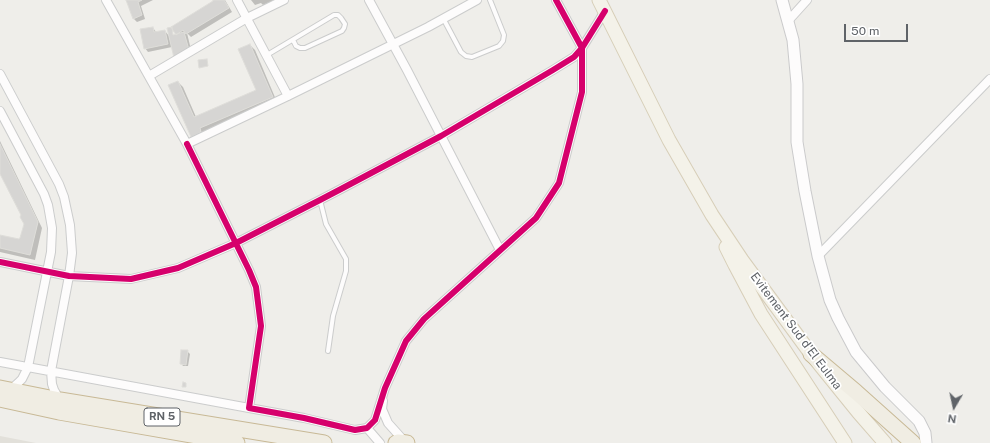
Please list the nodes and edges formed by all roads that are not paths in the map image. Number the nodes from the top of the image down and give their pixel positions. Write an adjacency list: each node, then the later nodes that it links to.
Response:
1 (106, 0): 19 (street)
2 (237, 0): 11 (street)
3 (284, 0): 11 (street)
4 (370, 0): 15 (street)
5 (477, 0): 12 (street)
6 (490, 0): 12 (lane)
7 (556, 0): 16 (street)
8 (782, 0): 13 (street)
9 (806, 0): 13 (street)
10 (602, 6): 16 (street); 26 (main road, Evitement Sud d'El Eulma)
11 (247, 18): 17 (street); 19 (street)
12 (444, 18): 15 (street)
13 (788, 21): 29 (street)
14 (293, 40): 14 (lane); 17 (lane)
15 (392, 44): 21 (street); 23 (street)
16 (582, 48): 23 (street); 28 (street)
17 (267, 55): 21 (street)
18 (0, 74): 32 (street)
19 (149, 76): 24 (street)
20 (990, 79): 29 (street)
21 (288, 96): 24 (street)
22 (0, 112): 31 (street)
23 (441, 136): 25 (street); 28 (street)
24 (187, 144): 27 (street)
25 (320, 200): 27 (street); 33 (lane)
26 (712, 215): 34 (main road, Evitement Sud d'El Eulma); 48 (main road, Evitement Sud d'El Eulma)
27 (236, 243): 32 (street); 41 (street)
28 (500, 250): 38 (street)
29 (818, 256): 51 (street)
30 (0, 262): 31 (street)
31 (48, 273): 32 (street); 36 (street)
32 (69, 276): 37 (street)
33 (328, 351)
34 (811, 354): 49 (main road, Evitement Sud d'El Eulma); 50 (highway)
35 (0, 362): 36 (street)
36 (28, 367): 37 (street); 39 (street)
37 (51, 371): 40 (street); 41 (street)
38 (385, 388): 42 (street); 47 (street)
39 (3, 392): 40 (highway, RN 5); 43 (highway, RN 5)
40 (60, 400): 44 (highway, RN 5)
41 (249, 408): 42 (street)
42 (367, 428): 45 (street)
43 (237, 443)
44 (324, 443)
45 (380, 443)
46 (396, 443): 47 (highway)
47 (406, 443)
48 (845, 443)
49 (885, 443)
50 (913, 443)
51 (926, 443)

